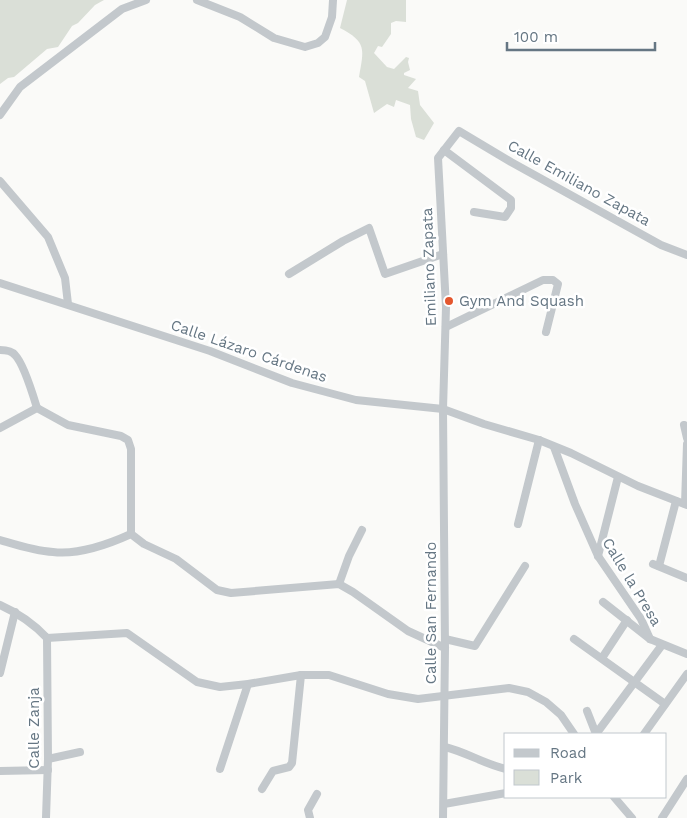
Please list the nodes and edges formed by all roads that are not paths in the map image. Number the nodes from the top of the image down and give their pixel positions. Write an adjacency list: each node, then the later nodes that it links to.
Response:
1 (146, 0): 4 (street)
2 (198, 0): 3 (street)
3 (333, 0)
4 (0, 115)
5 (459, 131): 6 (street, Emiliano Zapata); 10 (street, Calle Emiliano Zapata)
6 (444, 150): 8 (street); 9 (street, Emiliano Zapata)
7 (0, 181): 13 (street)
8 (474, 212)
9 (443, 254): 11 (street); 14 (street, Emiliano Zapata)
10 (687, 256)
11 (289, 274)
12 (0, 283): 13 (street, Calle Lázaro Cárdenas)
13 (68, 304): 18 (street, Calle Lázaro Cárdenas)
14 (446, 326): 15 (street); 18 (street, Emiliano Zapata)
15 (546, 332)
16 (0, 350): 17 (street)
17 (37, 408): 20 (street); 30 (street)
18 (443, 409): 22 (street, Calle Lázaro Cárdenas); 41 (street, Calle San Fernando)
19 (684, 425): 21 (street)
20 (0, 428)
21 (687, 438)
22 (539, 440): 24 (street, Calle Lázaro Cárdenas); 28 (street)
23 (687, 444): 27 (street)
24 (554, 447): 25 (street, Calle Lázaro Cárdenas); 32 (street, Calle la Presa)
25 (618, 477): 26 (street, Calle Lázaro Cárdenas); 32 (street)
26 (676, 501): 27 (street, Calle Lázaro Cárdenas); 34 (street)
27 (686, 505)
28 (518, 524)
29 (362, 530): 35 (street)
30 (131, 534): 31 (street); 35 (street)
31 (0, 540)
32 (598, 556): 43 (street, Calle la Presa)
33 (525, 566): 41 (street)
34 (687, 578)
35 (338, 584): 45 (street)
36 (603, 602): 39 (street)
37 (0, 605): 38 (street)
38 (15, 612): 40 (street); 48 (street)
39 (627, 620): 43 (street); 47 (street)
40 (47, 638): 52 (street); 62 (street, Calle Zanja)
41 (445, 639): 45 (street, Calle San Fernando)
42 (574, 639): 47 (street)
43 (650, 639): 44 (street, Calle la Presa)
44 (662, 645): 46 (street, Calle la Presa); 51 (street)
45 (445, 648): 53 (street, Calle San Fernando)
46 (687, 654)
47 (602, 658): 51 (street)
48 (0, 673)
49 (687, 674): 54 (street)
50 (301, 675): 52 (street); 53 (street); 68 (street)
51 (636, 682): 54 (street); 58 (street)
52 (248, 684): 64 (street)
53 (445, 695): 56 (street); 60 (street, Calle San Fernando)
54 (666, 704): 59 (street)
55 (587, 711): 57 (street)
56 (573, 733)
57 (596, 733)
58 (597, 733)
59 (645, 733)
60 (445, 747): 63 (street); 72 (street, Calle San Fernando)
61 (80, 752): 62 (street)
62 (48, 759): 65 (street, Calle Zanja)
63 (504, 768)
64 (220, 769)
65 (48, 770): 66 (street); 73 (street, Calle Zanja)
66 (0, 771)
67 (687, 779): 77 (street)
68 (262, 789)
69 (504, 793): 72 (street)
70 (316, 794): 74 (street)
71 (615, 798): 76 (street)
72 (444, 804): 75 (street, Calle San Fernando)
73 (46, 818)
74 (310, 818)
75 (443, 818)
76 (632, 818)
77 (662, 818)

